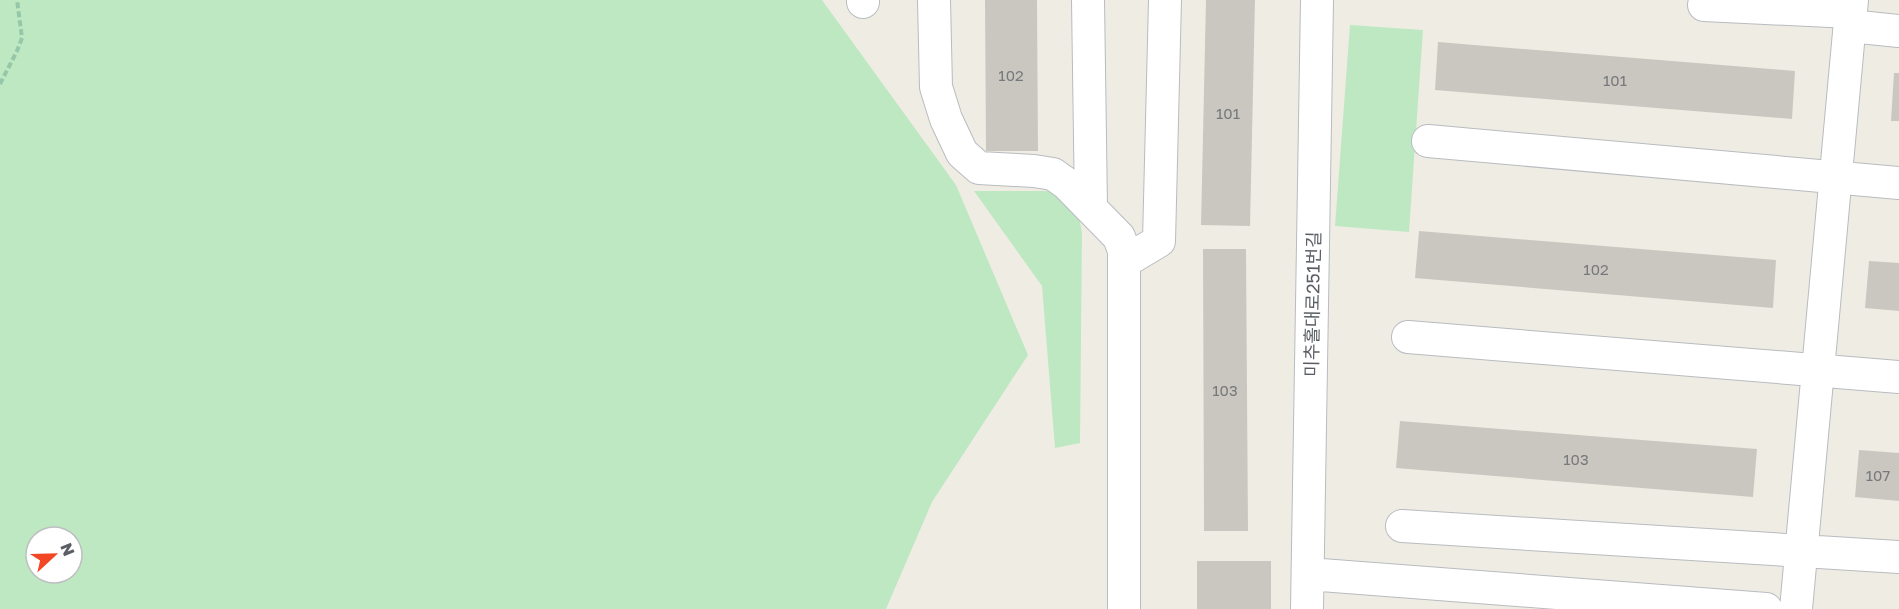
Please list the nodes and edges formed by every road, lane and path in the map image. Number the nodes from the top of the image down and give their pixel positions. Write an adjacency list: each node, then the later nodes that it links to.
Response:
1 (17, 0): 10 (path)
2 (934, 0): 14 (street)
3 (1088, 0): 14 (street)
4 (1165, 0): 15 (street)
5 (1317, 0): 22 (street, 미추홀대로251번길)
6 (1770, 4): 7 (street); 8 (street)
7 (1704, 5)
8 (1851, 13): 9 (street); 12 (street)
9 (1899, 31)
10 (0, 84)
11 (1428, 141): 12 (street)
12 (1836, 177): 13 (street); 17 (street)
13 (1899, 183)
14 (1091, 208): 15 (street)
15 (1124, 262): 23 (street)
16 (1408, 337): 17 (street)
17 (1818, 371): 18 (street); 20 (street)
18 (1899, 377)
19 (1402, 526): 20 (street)
20 (1801, 551): 21 (street); 26 (street)
21 (1899, 558)
22 (1308, 574): 24 (street, 미추홀대로251번길); 25 (street)
23 (1124, 609)
24 (1307, 609)
25 (1766, 609)
26 (1796, 609)

